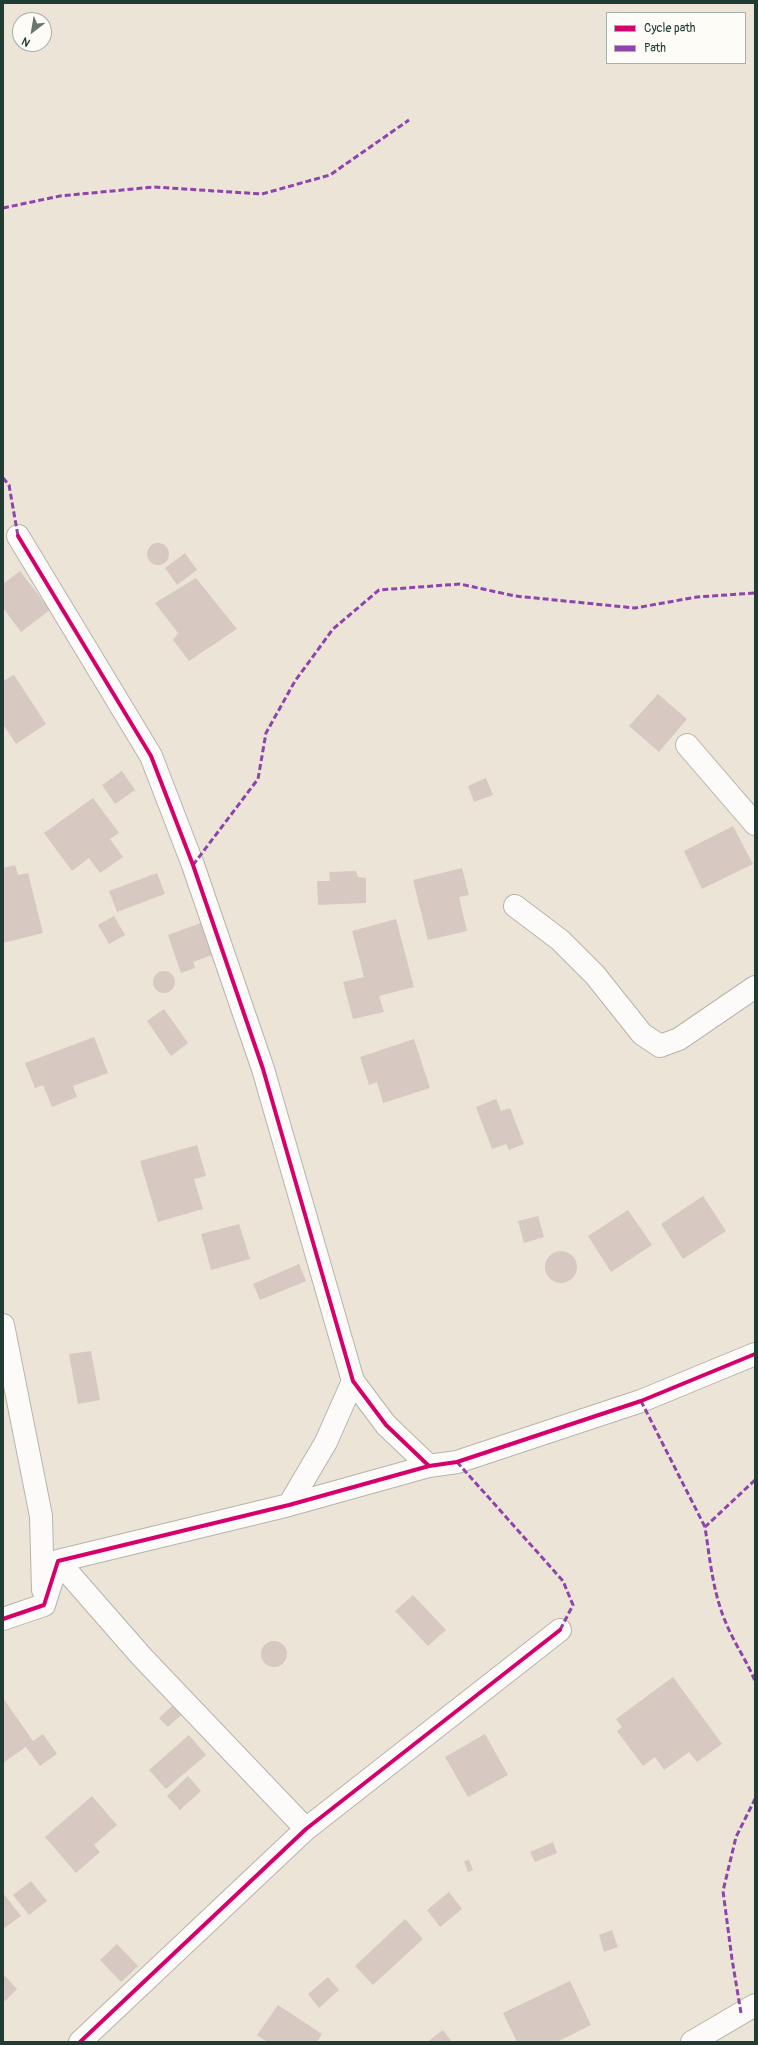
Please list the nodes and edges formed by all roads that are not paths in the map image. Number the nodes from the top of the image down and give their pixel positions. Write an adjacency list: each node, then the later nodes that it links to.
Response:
1 (18, 536): 8 (street)
2 (687, 744): 3 (street)
3 (755, 824)
4 (515, 906): 5 (street)
5 (755, 987)
6 (3, 1325): 12 (street)
7 (755, 1354): 9 (street)
8 (353, 1381): 9 (street); 10 (street)
9 (429, 1466): 10 (street)
10 (289, 1505): 11 (street)
11 (58, 1561): 12 (street); 15 (street)
12 (44, 1605): 13 (street)
13 (3, 1620)
14 (560, 1630): 15 (street)
15 (306, 1829): 17 (street)
16 (755, 2005): 18 (street)
17 (80, 2042)
18 (692, 2042)

